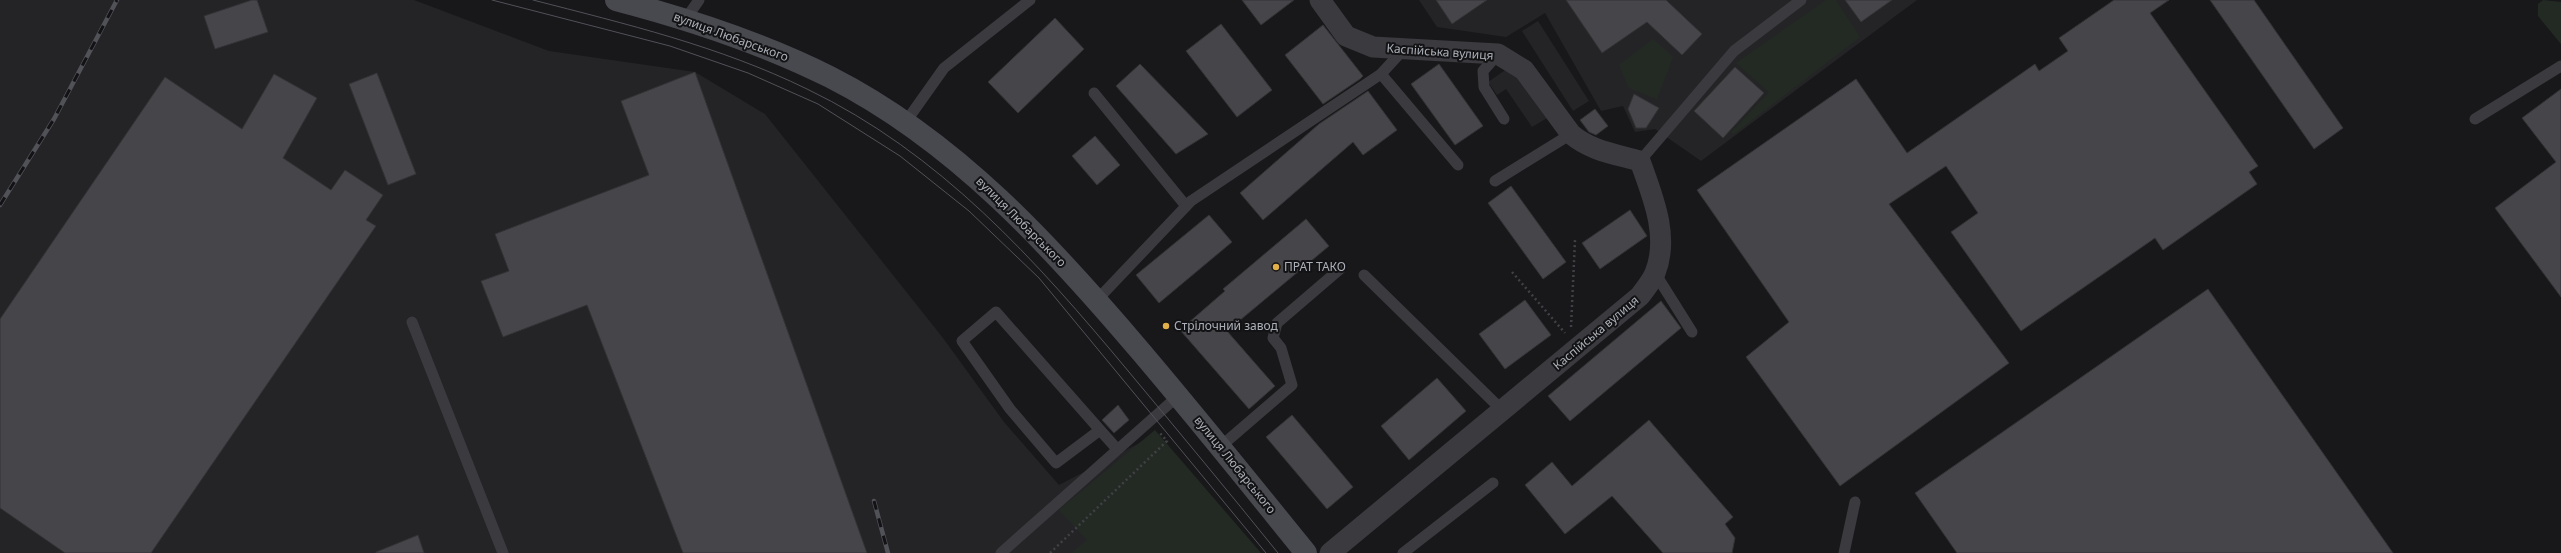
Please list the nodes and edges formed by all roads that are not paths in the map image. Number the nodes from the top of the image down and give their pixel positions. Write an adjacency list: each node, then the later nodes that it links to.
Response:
1 (616, 0): 6 (main road, вулиця Любарського)
2 (699, 0): 7 (lane)
3 (1030, 0): 15 (lane)
4 (1320, 0): 8 (street, Каспійська вулиця)
5 (1802, 0): 17 (lane)
6 (648, 4): 7 (main road, вулиця Любарського)
7 (685, 20): 15 (main road, вулиця Любарського)
8 (1403, 50): 9 (street, Каспійська вулиця); 11 (lane)
9 (1498, 54): 13 (lane); 16 (street, Каспійська вулиця)
10 (2561, 66): 14 (lane)
11 (1381, 74): 18 (lane); 20 (lane)
12 (1094, 92): 20 (lane)
13 (1504, 119)
14 (2475, 119)
15 (905, 123): 24 (main road, вулиця Любарського)
16 (1571, 134): 17 (street, Каспійська вулиця); 19 (lane)
17 (1640, 160): 22 (street, Каспійська вулиця)
18 (1458, 165)
19 (1495, 181)
20 (1186, 206): 24 (lane)
21 (1340, 269): 30 (lane)
22 (1655, 273): 26 (lane); 28 (street, Каспійська вулиця)
23 (1364, 275): 28 (lane)
24 (1097, 300): 27 (main road, вулиця Любарського)
25 (412, 322): 35 (lane)
26 (1692, 332)
27 (1178, 396): 30 (main road, вулиця Любарського); 31 (lane)
28 (1503, 411): 38 (street, Каспійська вулиця)
29 (1100, 430): 29 (lane); 31 (lane)
30 (1220, 447): 37 (main road, вулиця Любарського)
31 (1117, 450): 36 (lane)
32 (1493, 483): 34 (lane)
33 (1855, 502): 39 (lane)
34 (1407, 552)
35 (503, 553)
36 (1001, 553)
37 (1306, 553)
38 (1330, 553)
39 (1844, 553)

